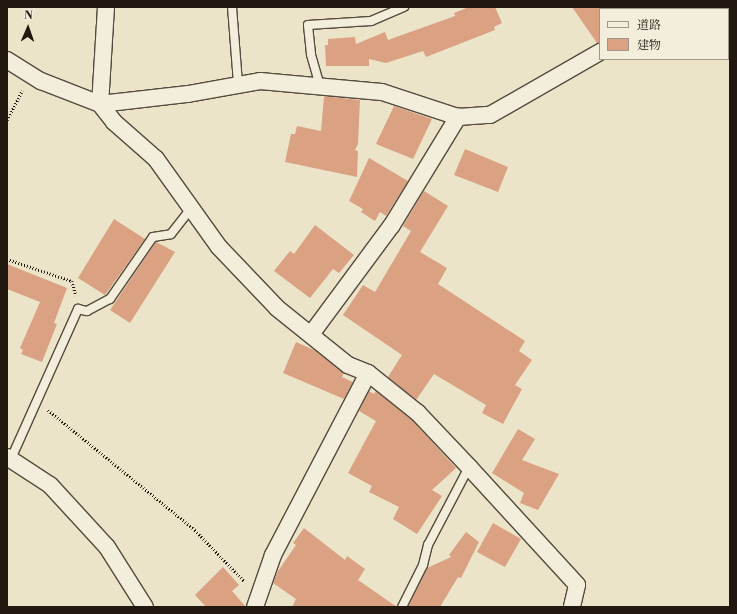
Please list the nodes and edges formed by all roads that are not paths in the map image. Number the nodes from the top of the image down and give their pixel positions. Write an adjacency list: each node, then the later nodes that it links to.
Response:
1 (106, 7): 8 (street)
2 (232, 7): 6 (lane)
3 (404, 7): 7 (lane)
4 (599, 53): 9 (street)
5 (7, 60): 8 (street)
6 (238, 84): 7 (street); 8 (street)
7 (320, 86): 9 (street)
8 (100, 104): 10 (street)
9 (458, 117): 11 (street)
10 (192, 207): 11 (street); 13 (lane)
11 (312, 333): 12 (street)
12 (368, 373): 14 (street); 15 (street)
13 (8, 460): 16 (street)
14 (469, 467): 17 (lane); 18 (street)
15 (256, 602)
16 (145, 607)
17 (402, 607)
18 (572, 607)

